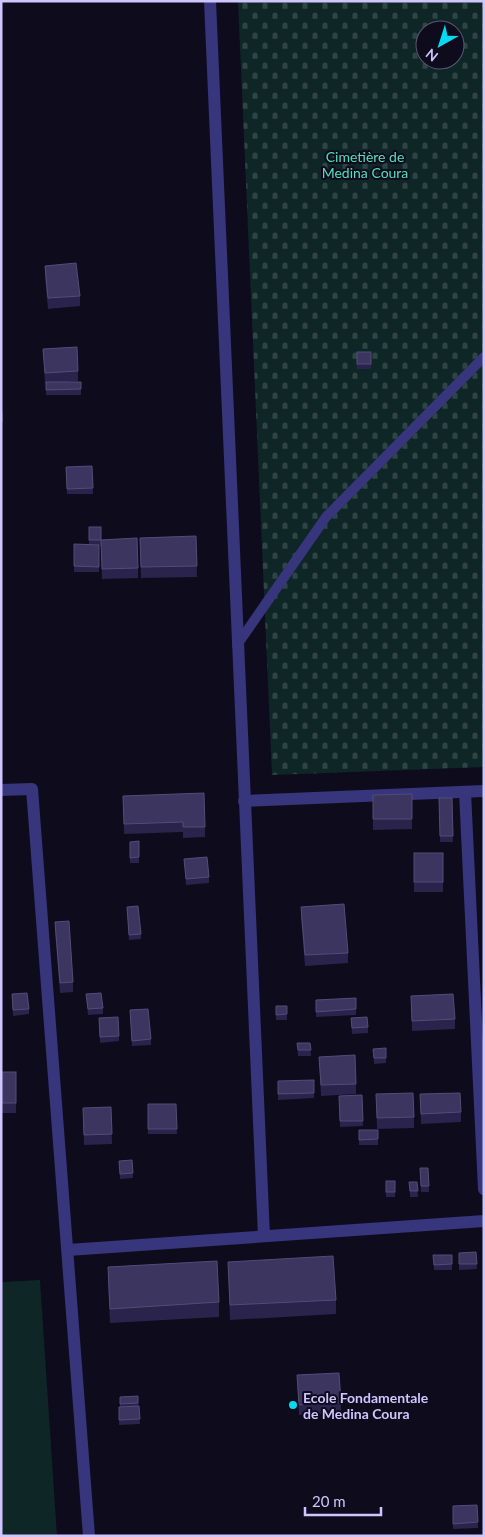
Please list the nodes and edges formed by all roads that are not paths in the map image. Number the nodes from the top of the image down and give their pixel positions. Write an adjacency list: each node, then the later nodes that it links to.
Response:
1 (210, 1): 3 (street)
2 (484, 357): 3 (lane)
3 (237, 646): 7 (street)
4 (1, 790): 11 (street)
5 (484, 791): 6 (street)
6 (465, 792): 7 (street); 8 (street)
7 (244, 801): 10 (street)
8 (484, 1189)
9 (484, 1221): 10 (street)
10 (264, 1236): 11 (street)
11 (68, 1250): 12 (street)
12 (89, 1536)

